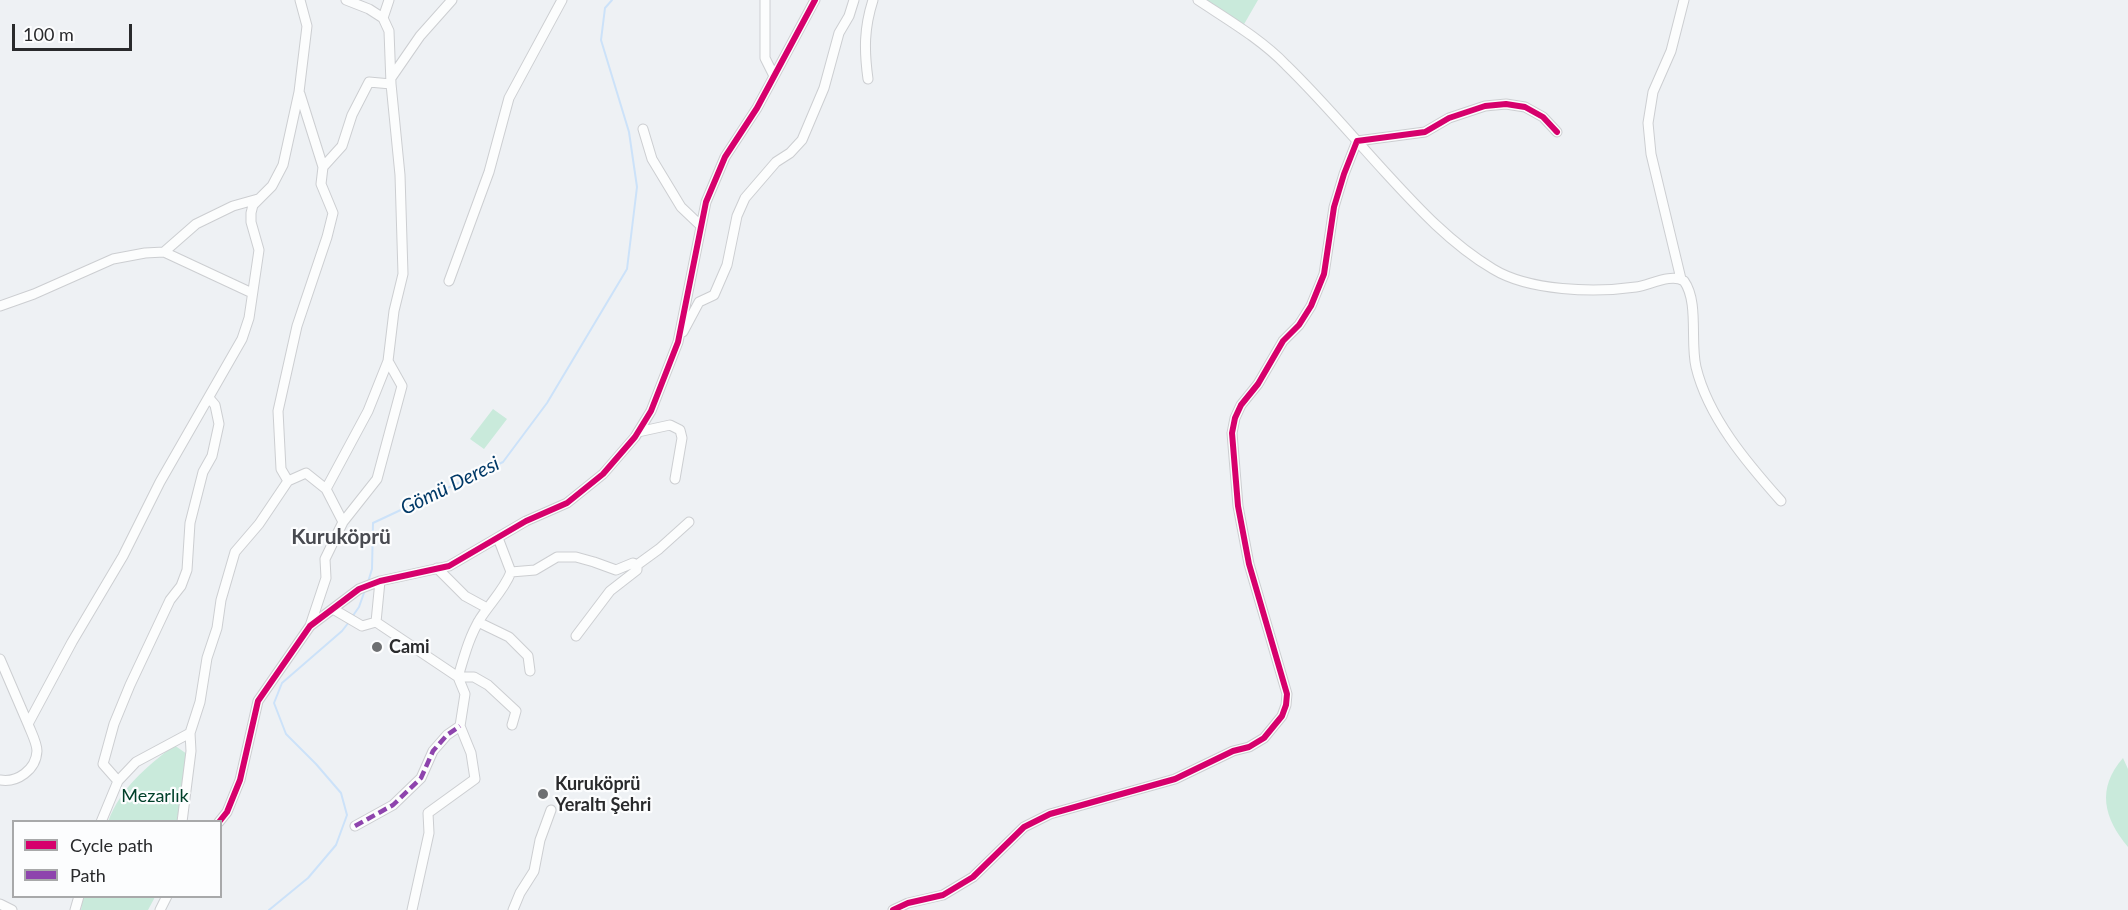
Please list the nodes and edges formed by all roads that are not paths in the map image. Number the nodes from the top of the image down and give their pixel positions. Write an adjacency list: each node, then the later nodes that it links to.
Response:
1 (300, 0): 16 (street)
2 (346, 0): 12 (street)
3 (389, 0): 12 (street)
4 (452, 0): 15 (street)
5 (562, 0): 25 (street)
6 (765, 0): 13 (street)
7 (815, 0): 13 (street)
8 (854, 0): 28 (street)
9 (873, 0): 14 (street)
10 (1198, 0): 19 (street)
11 (1684, 0): 24 (street)
12 (383, 18): 15 (street)
13 (774, 76): 22 (street)
14 (868, 79)
15 (391, 81): 20 (street); 29 (street)
16 (300, 92): 20 (street); 21 (street)
17 (643, 129): 22 (street)
18 (1557, 132): 19 (street)
19 (1357, 141): 24 (street); 67 (street)
20 (323, 167): 33 (street)
21 (258, 198): 23 (street); 26 (street)
22 (700, 226): 28 (street)
23 (164, 252): 26 (street); 27 (street)
24 (1681, 279): 35 (street)
25 (449, 281)
26 (252, 293): 30 (street)
27 (0, 306)
28 (678, 342): 31 (street)
29 (388, 361): 34 (street); 36 (street)
30 (209, 398): 52 (street); 57 (street)
31 (638, 432): 32 (street); 38 (street)
32 (675, 479)
33 (288, 481): 34 (street); 55 (street)
34 (326, 489): 36 (street)
35 (1781, 501)
36 (343, 522): 47 (street)
37 (689, 522): 39 (street)
38 (498, 538): 40 (street); 41 (street)
39 (637, 565): 41 (street); 48 (street)
40 (436, 568): 42 (street); 43 (street)
41 (511, 572): 43 (street)
42 (380, 581): 44 (street); 45 (street)
43 (487, 608): 46 (street)
44 (333, 609): 45 (street); 47 (street)
45 (376, 622): 51 (street)
46 (478, 622): 50 (street); 51 (street)
47 (310, 626): 61 (street)
48 (576, 636)
49 (0, 659): 52 (street)
50 (530, 671)
51 (458, 677): 53 (street); 54 (street)
52 (28, 724): 56 (street)
53 (512, 725)
54 (460, 726): 62 (street); 65 (street)
55 (190, 733): 57 (street); 60 (street)
56 (0, 780)
57 (118, 782): 59 (street)
58 (551, 810): 66 (street)
59 (102, 820)
60 (182, 820)
61 (221, 820)
62 (355, 826)
63 (0, 904): 64 (street)
64 (12, 910)
65 (412, 910)
66 (513, 910)
67 (893, 910)

